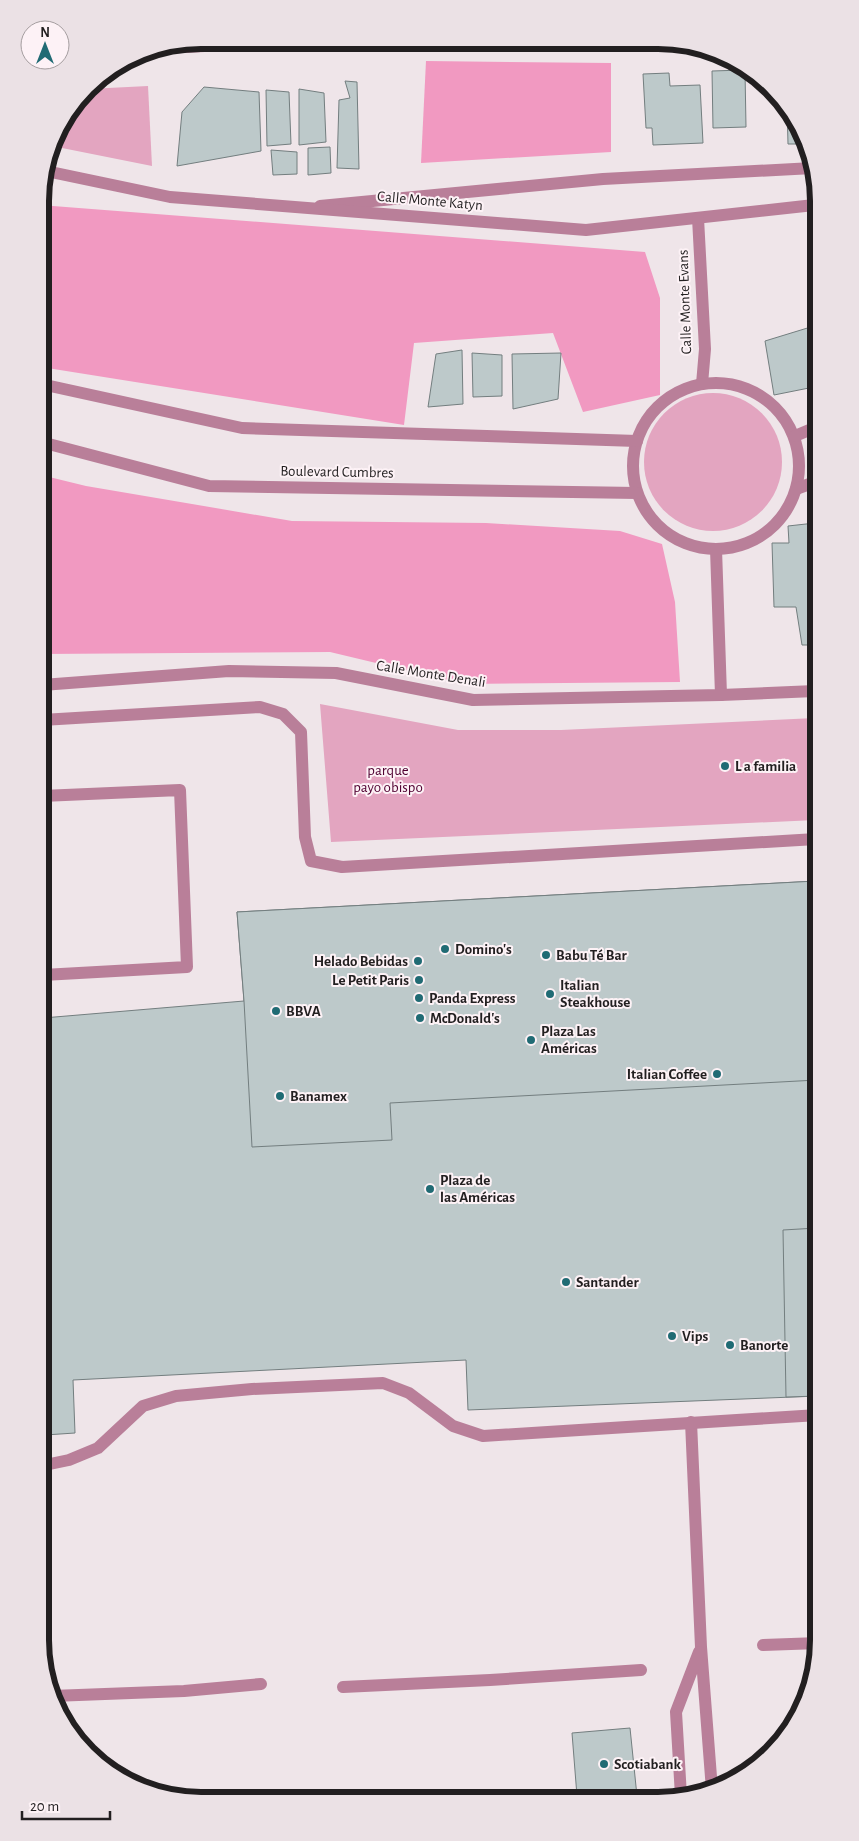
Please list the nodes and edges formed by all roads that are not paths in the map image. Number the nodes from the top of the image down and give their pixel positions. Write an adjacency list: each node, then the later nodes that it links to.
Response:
1 (806, 168): 4 (street)
2 (52, 172): 4 (street, Calle Monte Katyn)
3 (810, 205): 5 (street, Calle Monte Katyn)
4 (302, 207): 5 (street, Calle Monte Katyn)
5 (698, 218): 6 (street, Calle Monte Evans)
6 (702, 384): 9 (street); 10 (street)
7 (49, 386): 10 (street)
8 (810, 430): 9 (street)
9 (795, 436): 13 (street)
10 (636, 441): 14 (street)
11 (49, 444): 14 (street, Boulevard Cumbres)
12 (810, 484): 13 (street)
13 (796, 489): 15 (street)
14 (638, 493): 15 (street)
15 (716, 550): 18 (street)
16 (49, 685): 18 (street, Calle Monte Denali)
17 (810, 691): 18 (street, Calle Monte Denali)
18 (721, 695)
19 (49, 720): 21 (street)
20 (49, 796): 22 (street)
21 (810, 839)
22 (49, 975)
23 (810, 1415): 24 (street)
24 (691, 1422): 25 (street); 28 (street)
25 (49, 1464)
26 (810, 1643): 27 (street)
27 (763, 1645)
28 (701, 1647): 33 (street); 34 (street)
29 (641, 1670): 31 (street)
30 (260, 1684): 32 (street)
31 (343, 1687)
32 (59, 1696)
33 (711, 1782)
34 (682, 1790)

